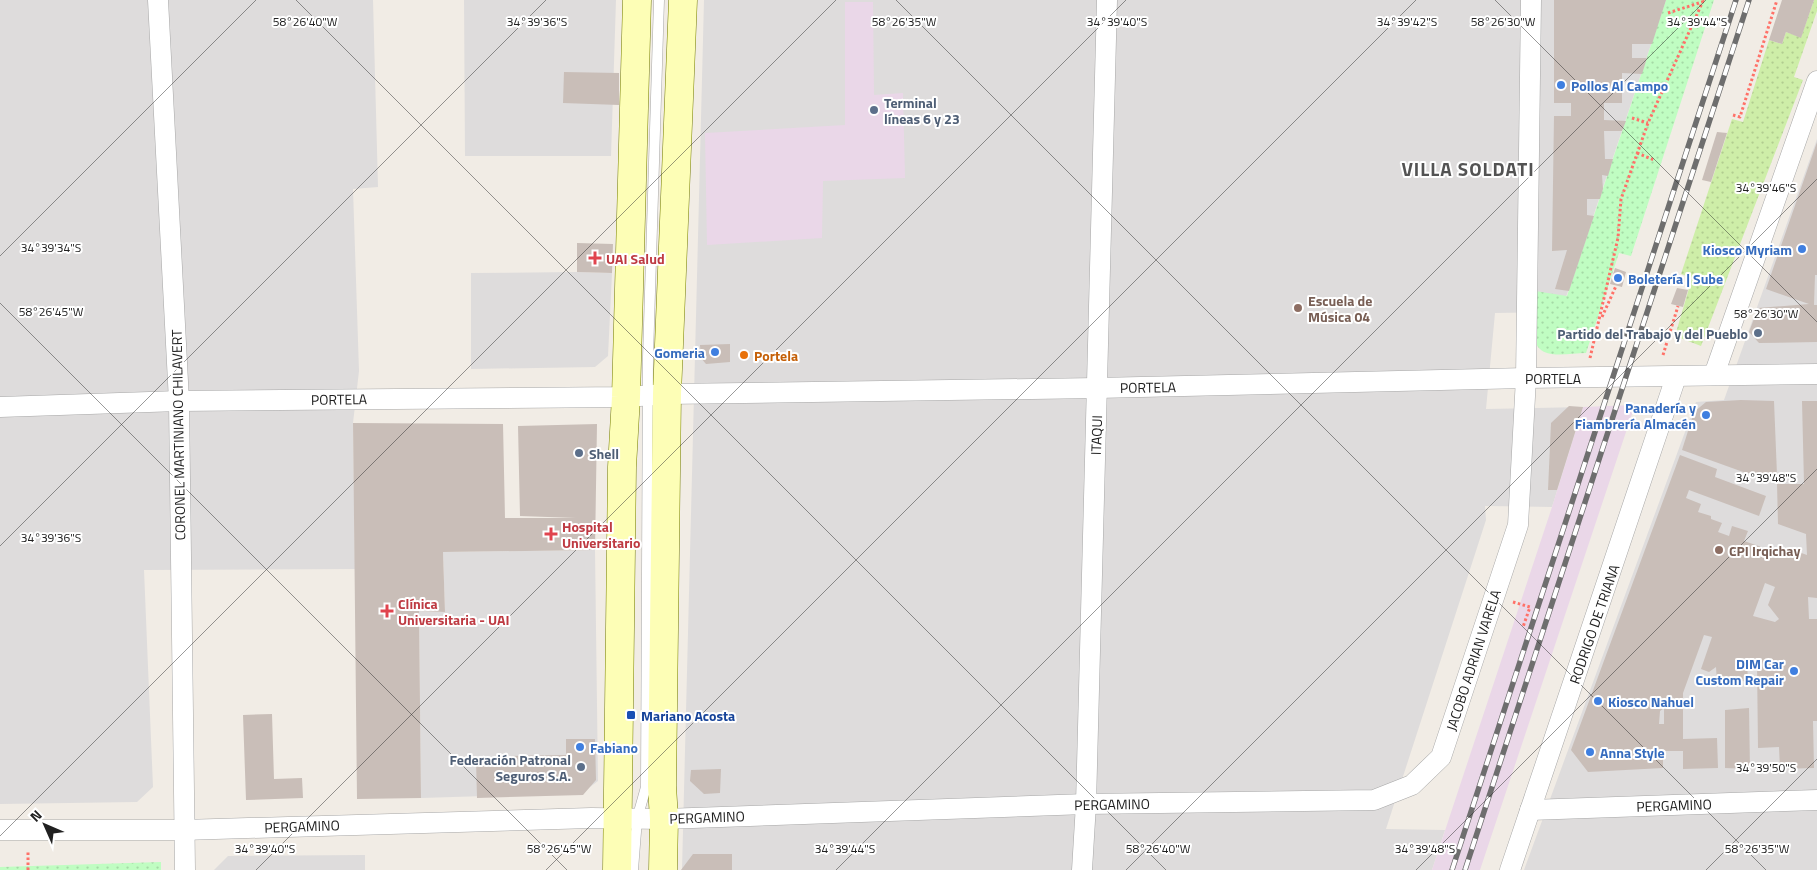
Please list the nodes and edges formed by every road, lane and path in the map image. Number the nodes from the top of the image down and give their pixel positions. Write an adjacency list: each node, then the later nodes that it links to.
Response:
1 (158, 0): 26 (street, CORONEL MARTINIANO CHILAVERT)
2 (637, 0): 25 (main road)
3 (659, 0): 25 (lane)
4 (683, 0): 25 (main road)
5 (1107, 0): 24 (street, ITAQUI)
6 (1531, 0): 22 (street, JACOBO ADRIAN VARELA)
7 (1777, 0): 11 (path)
8 (1702, 1): 9 (path); 13 (path)
9 (1668, 13)
10 (1817, 81): 20 (street)
11 (1733, 115)
12 (1632, 118): 13 (path)
13 (1648, 123): 14 (path)
14 (1637, 153): 15 (path); 18 (path)
15 (1654, 160)
16 (1616, 286): 18 (path)
17 (1678, 306): 21 (path)
18 (1600, 322): 23 (path)
19 (1817, 374): 20 (street, PORTELA)
20 (1714, 375): 21 (street, PORTELA)
21 (1666, 377): 23 (street, PORTELA); 33 (street, RODRIGO DE TRIANA)
22 (1526, 378): 23 (street, PORTELA); 24 (street, PORTELA); 28 (street, JACOBO ADRIAN VARELA)
23 (1585, 378)
24 (1097, 388): 25 (street, PORTELA); 32 (street, ITAQUI)
25 (647, 395): 26 (street, PORTELA); 34 (main road); 34 (main road)
26 (179, 401): 27 (street, PORTELA); 36 (street, CORONEL MARTINIANO CHILAVERT)
27 (0, 407)
28 (1494, 596): 29 (path); 30 (street, JACOBO ADRIAN VARELA)
29 (1523, 626)
30 (1412, 785): 32 (street, PERGAMINO)
31 (1817, 800): 33 (street, PERGAMINO)
32 (1086, 804): 34 (street, PERGAMINO); 42 (street, ITAQUI)
33 (1530, 810): 37 (street, RODRIGO DE TRIANA)
34 (640, 819): 36 (street, PERGAMINO); 39 (main road); 40 (lane); 41 (main road)
35 (0, 830): 36 (street, PERGAMINO)
36 (183, 830): 38 (street, CORONEL MARTINIANO CHILAVERT)
37 (1512, 866)
38 (185, 870)
39 (617, 870)
40 (633, 870)
41 (663, 870)
42 (1082, 870)

